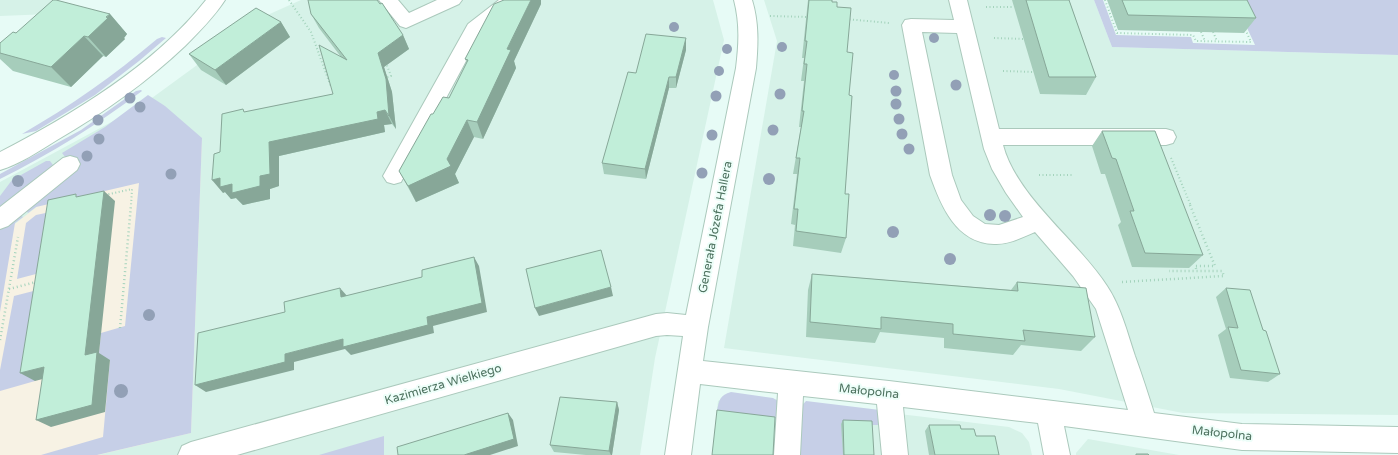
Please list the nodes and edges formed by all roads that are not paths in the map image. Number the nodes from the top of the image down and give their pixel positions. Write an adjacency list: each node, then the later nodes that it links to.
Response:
1 (221, 0): 10 (street)
2 (388, 0): 3 (street)
3 (453, 0)
4 (511, 0): 12 (street)
5 (958, 0): 7 (street)
6 (745, 8): 15 (street, Generała Józefa Hallera)
7 (965, 27): 8 (street); 14 (street)
8 (991, 137): 9 (street); 14 (street)
9 (1167, 144)
10 (0, 162)
11 (70, 164): 13 (street)
12 (394, 176)
13 (0, 220)
14 (1038, 221): 20 (street)
15 (696, 327): 16 (street, Generała Józefa Hallera); 23 (street, Kazimierza Wielkiego)
16 (690, 371): 17 (street, Małopolna); 24 (street, Generała Józefa Hallera)
17 (791, 383): 18 (street, Małopolna); 25 (street)
18 (889, 393): 19 (street, Małopolna); 26 (street)
19 (1048, 412): 20 (street, Małopolna); 27 (street)
20 (1145, 424): 22 (street, Małopolna)
21 (1398, 440): 22 (street, Małopolna)
22 (1246, 446)
23 (191, 455)
24 (678, 455)
25 (787, 455)
26 (895, 455)
27 (1057, 455)

